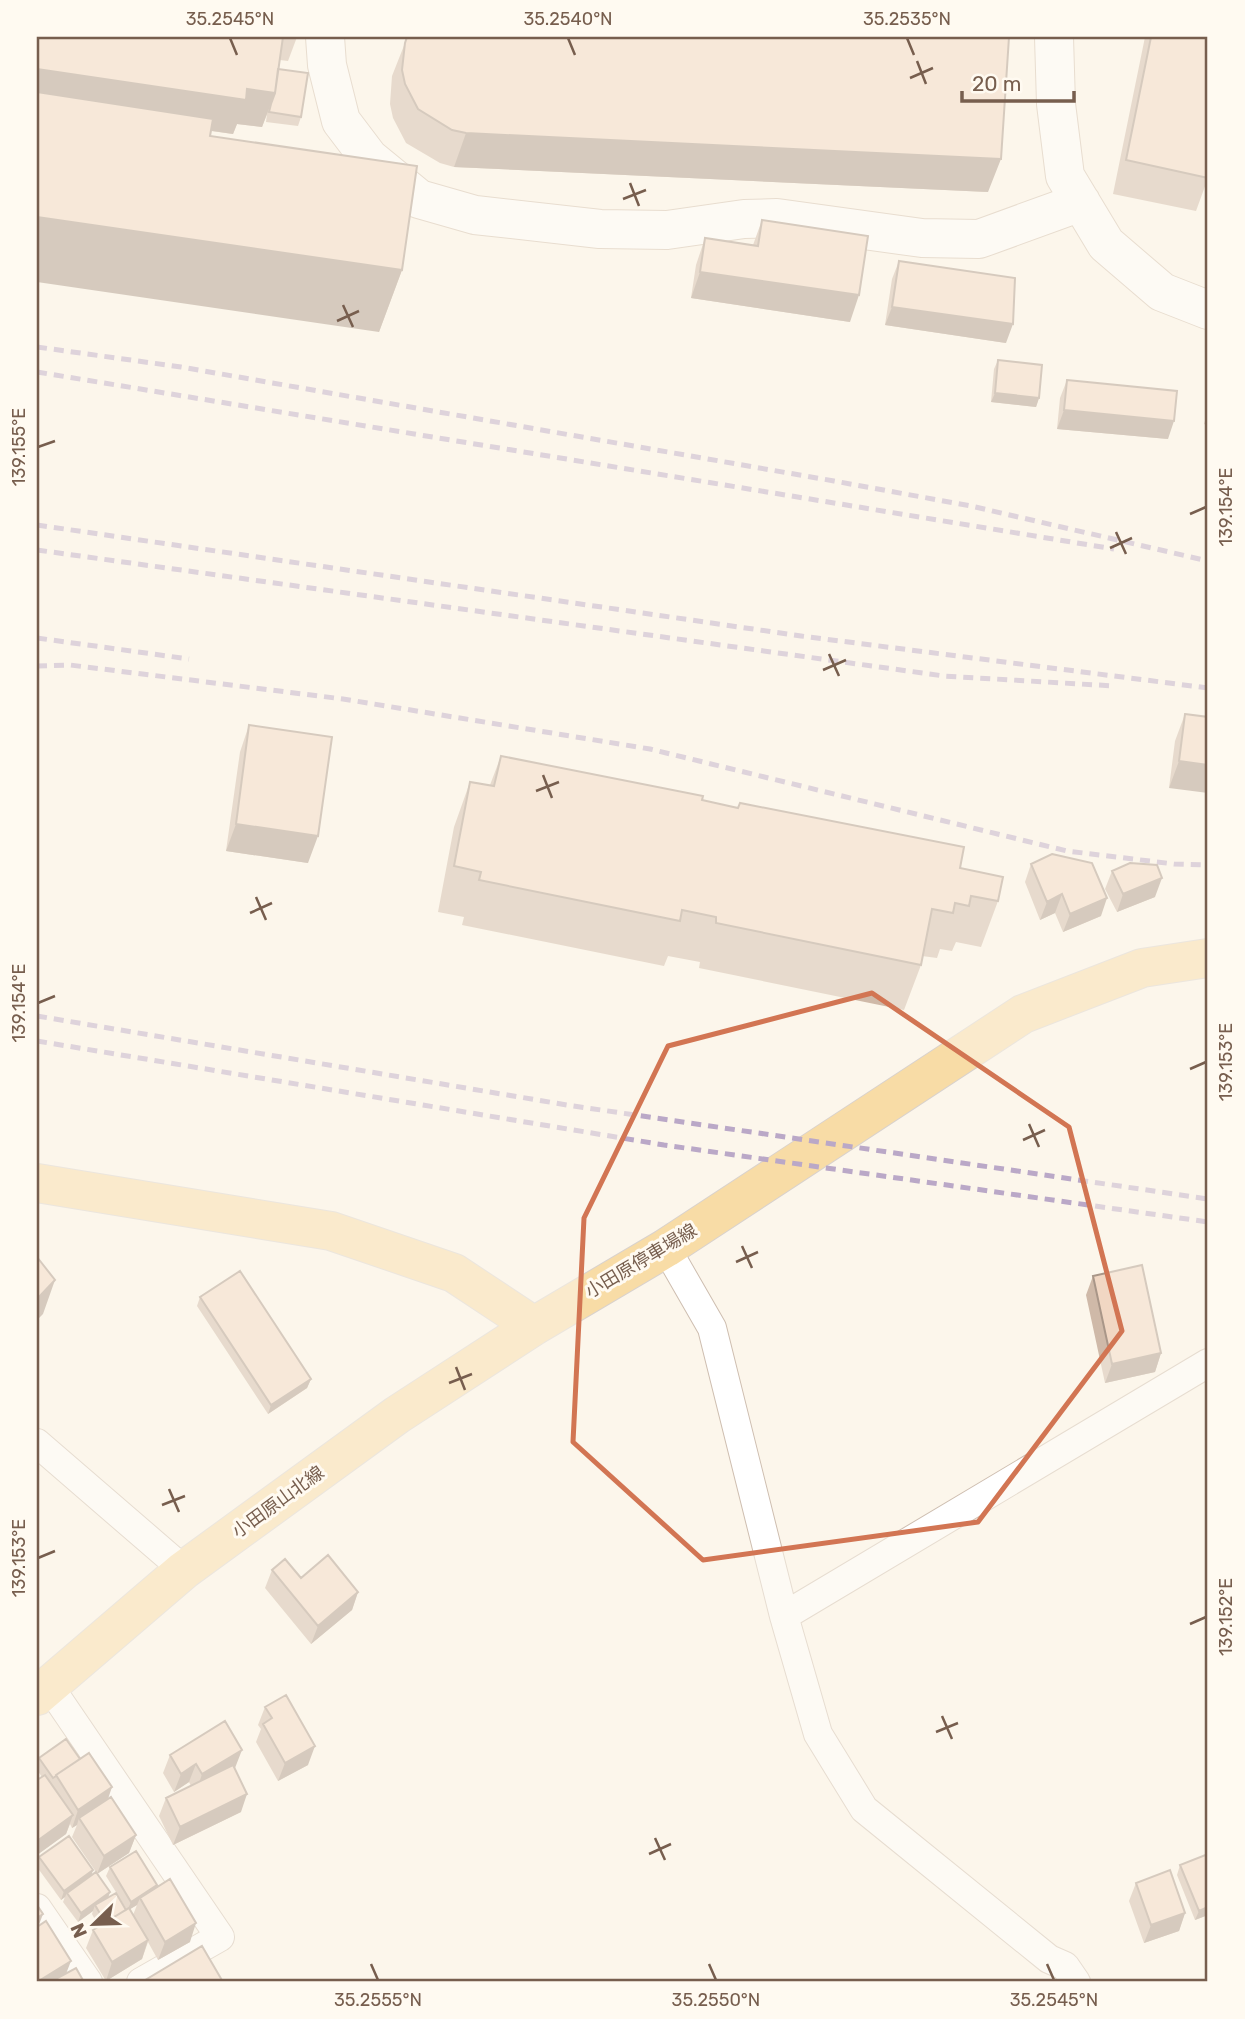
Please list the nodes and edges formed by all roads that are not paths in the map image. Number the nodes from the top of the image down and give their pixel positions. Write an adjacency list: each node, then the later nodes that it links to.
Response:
1 (325, 37): 3 (street)
2 (1054, 37): 3 (street)
3 (1081, 202): 4 (street)
4 (1208, 310)
5 (1208, 958): 7 (main road, 小田原停車場線)
6 (37, 1182): 8 (main road)
7 (666, 1248): 8 (main road, 小田原停車場線); 12 (street)
8 (534, 1326): 11 (main road, 小田原山北線)
9 (1208, 1363): 12 (street)
10 (37, 1443): 11 (street)
11 (184, 1570): 13 (main road, 小田原山北線)
12 (784, 1616): 17 (street)
13 (43, 1691): 16 (street)
14 (37, 1908): 15 (street)
15 (88, 1982)
16 (141, 1982)
17 (1076, 1982)

